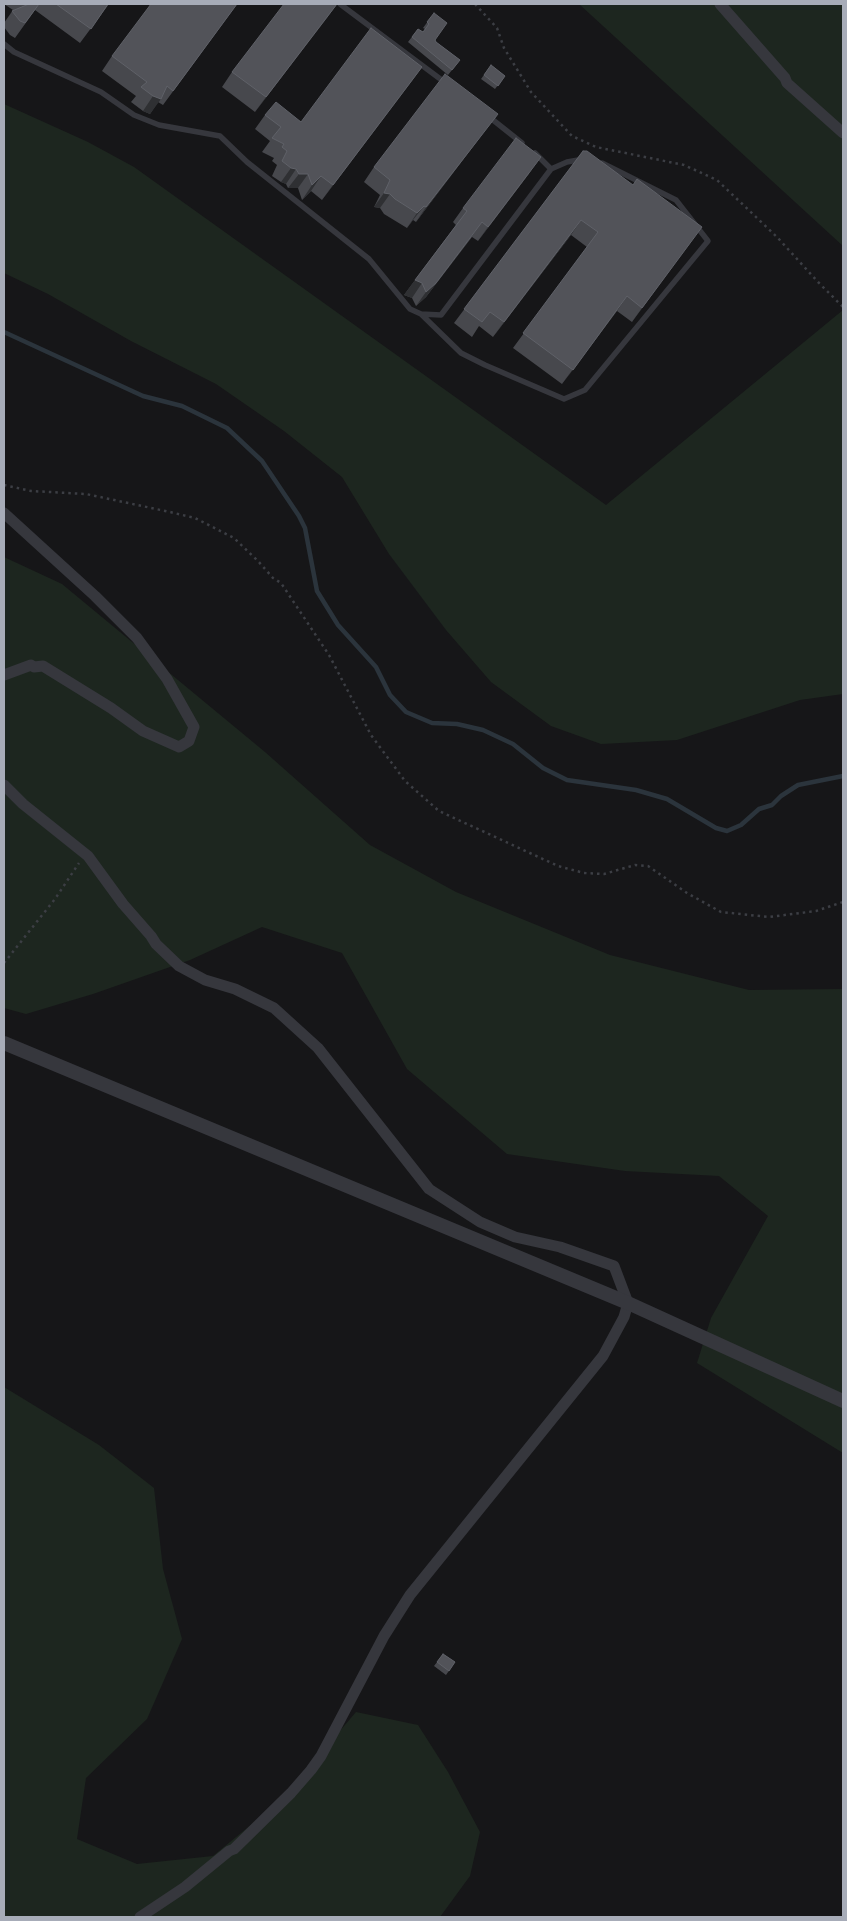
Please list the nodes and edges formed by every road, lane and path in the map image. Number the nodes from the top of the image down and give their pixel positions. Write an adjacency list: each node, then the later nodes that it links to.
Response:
1 (340, 4): 5 (lane)
2 (475, 4): 9 (path)
3 (720, 4): 7 (street)
4 (4, 44): 10 (lane)
5 (454, 89)
6 (485, 114): 8 (lane)
7 (843, 133)
8 (551, 169): 10 (lane); 10 (lane)
9 (843, 307)
10 (421, 314)
11 (4, 485): 16 (path)
12 (4, 513): 13 (street)
13 (4, 675)
14 (4, 785): 15 (street)
15 (85, 853): 17 (path); 19 (street)
16 (843, 902)
17 (4, 962)
18 (4, 1043): 19 (street)
19 (628, 1303): 20 (street); 21 (street)
20 (843, 1400)
21 (140, 1917)

